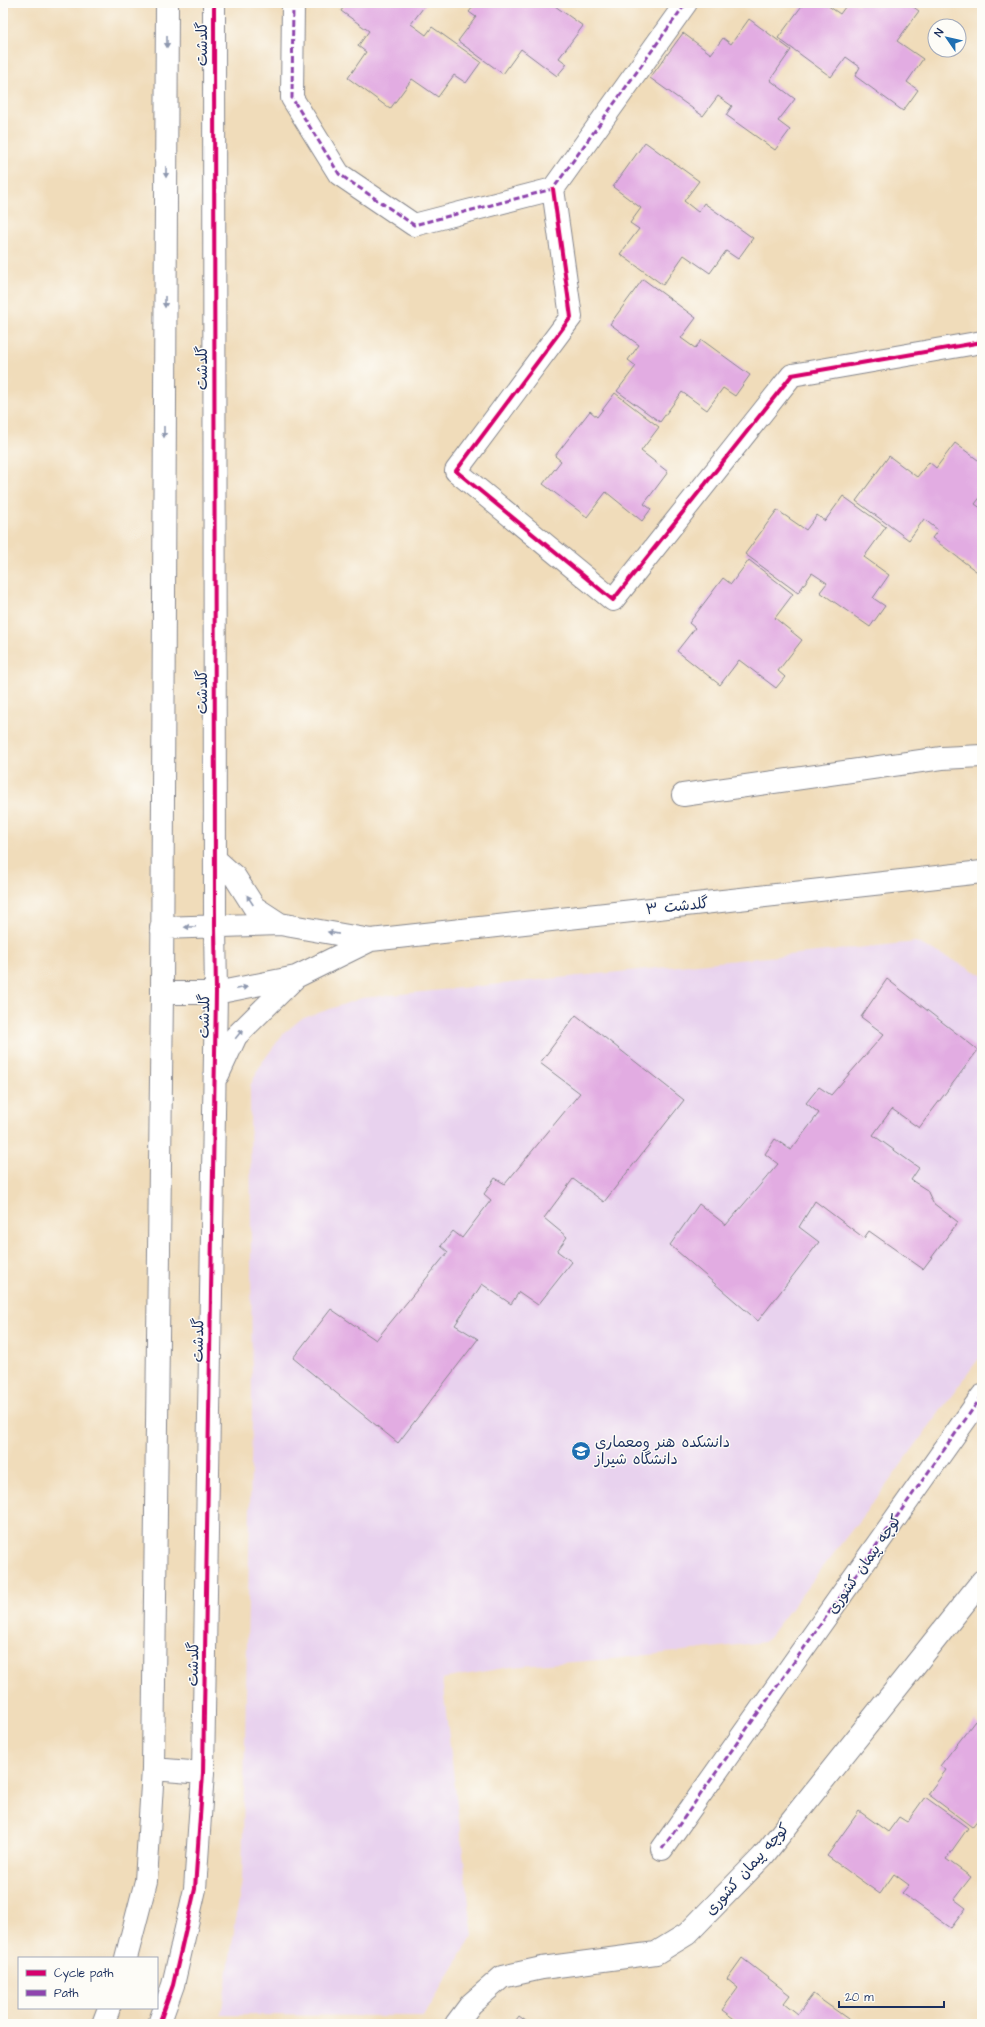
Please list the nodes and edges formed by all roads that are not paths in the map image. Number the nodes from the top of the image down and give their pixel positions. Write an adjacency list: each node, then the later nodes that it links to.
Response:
1 (167, 3): 13 (street, one-way to 13)
2 (214, 3): 9 (street, گلدشت)
3 (293, 3): 5 (street)
4 (686, 3): 5 (street)
5 (553, 189): 6 (street)
6 (982, 342)
7 (982, 756): 8 (street)
8 (683, 795)
9 (215, 859): 11 (street, one-way to 9); 12 (street, گلدشت)
10 (982, 872): 14 (street, گلدشت ۳)
11 (280, 924): 12 (street); 14 (street, one-way to 11)
12 (215, 926): 13 (street, one-way to 13); 17 (street, گلدشت)
13 (161, 928): 16 (street)
14 (371, 940): 15 (street)
15 (296, 977): 17 (street, one-way to 15); 18 (street, one-way to 15)
16 (162, 993): 17 (street); 21 (street)
17 (216, 993): 18 (street, گلدشت)
18 (215, 1082): 22 (street, گلدشت)
19 (982, 1396): 23 (street, کوچه پیمان کشوری)
20 (982, 1581): 28 (street, کوچه پیمان کشوری)
21 (153, 1769): 22 (street); 24 (street)
22 (203, 1773): 27 (street, گلدشت)
23 (662, 1849)
24 (126, 1957)
25 (109, 2009): 26 (street)
26 (103, 2024)
27 (159, 2024)
28 (456, 2024)

